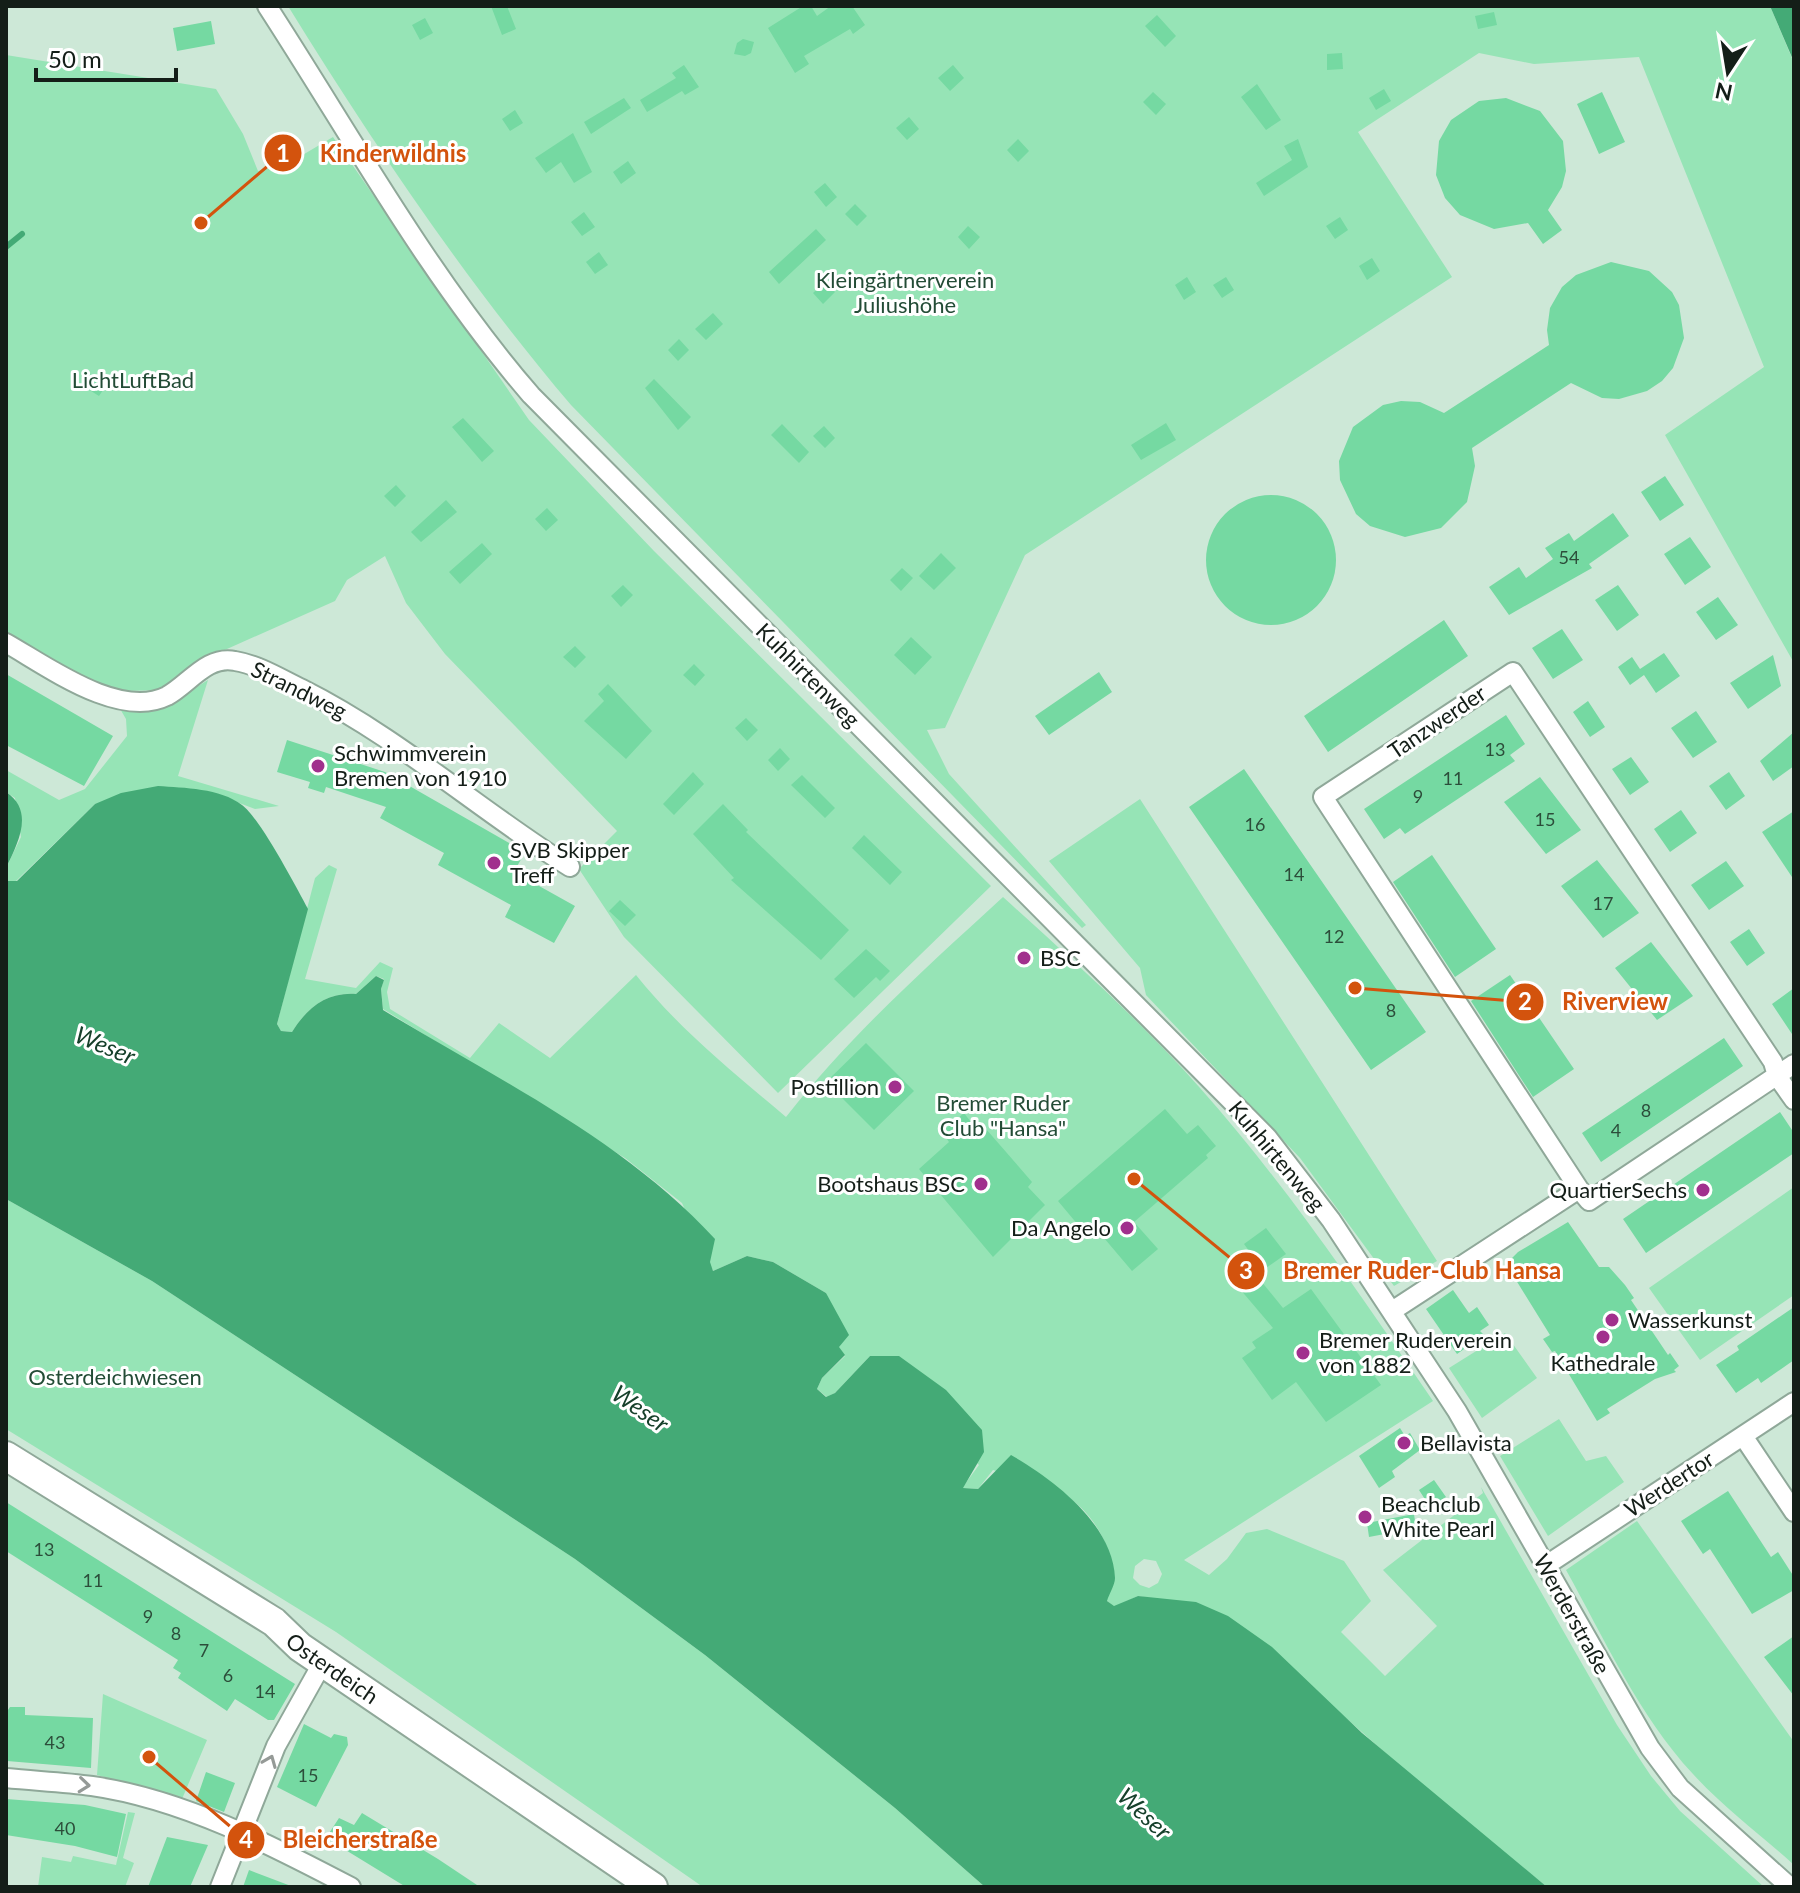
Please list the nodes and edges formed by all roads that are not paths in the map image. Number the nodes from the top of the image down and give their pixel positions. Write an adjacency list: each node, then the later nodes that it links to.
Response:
1 (267, 6): 8 (street, Kuhhirtenweg)
2 (6, 643): 3 (street, Strandweg)
3 (570, 867)
4 (1794, 1064): 5 (street)
5 (1777, 1076): 6 (street, Tanzwerder); 7 (street); 7 (street, Tanzwerder)
6 (1794, 1100)
7 (1579, 1189): 8 (street)
8 (1392, 1311): 13 (street, Werderstraße)
9 (1794, 1402): 10 (street, Werdertor)
10 (1743, 1436): 12 (street); 13 (street, Werdertor)
11 (6, 1456): 14 (main road, Osterdeich)
12 (1794, 1512)
13 (1545, 1566): 20 (street, Werderstraße)
14 (323, 1662): 16 (street, one-way to 14); 19 (main road, Osterdeich)
15 (6, 1778): 16 (street, one-way to 16)
16 (240, 1833): 17 (street); 18 (street)
17 (220, 1887)
18 (351, 1887)
19 (653, 1887)
20 (1790, 1887)

